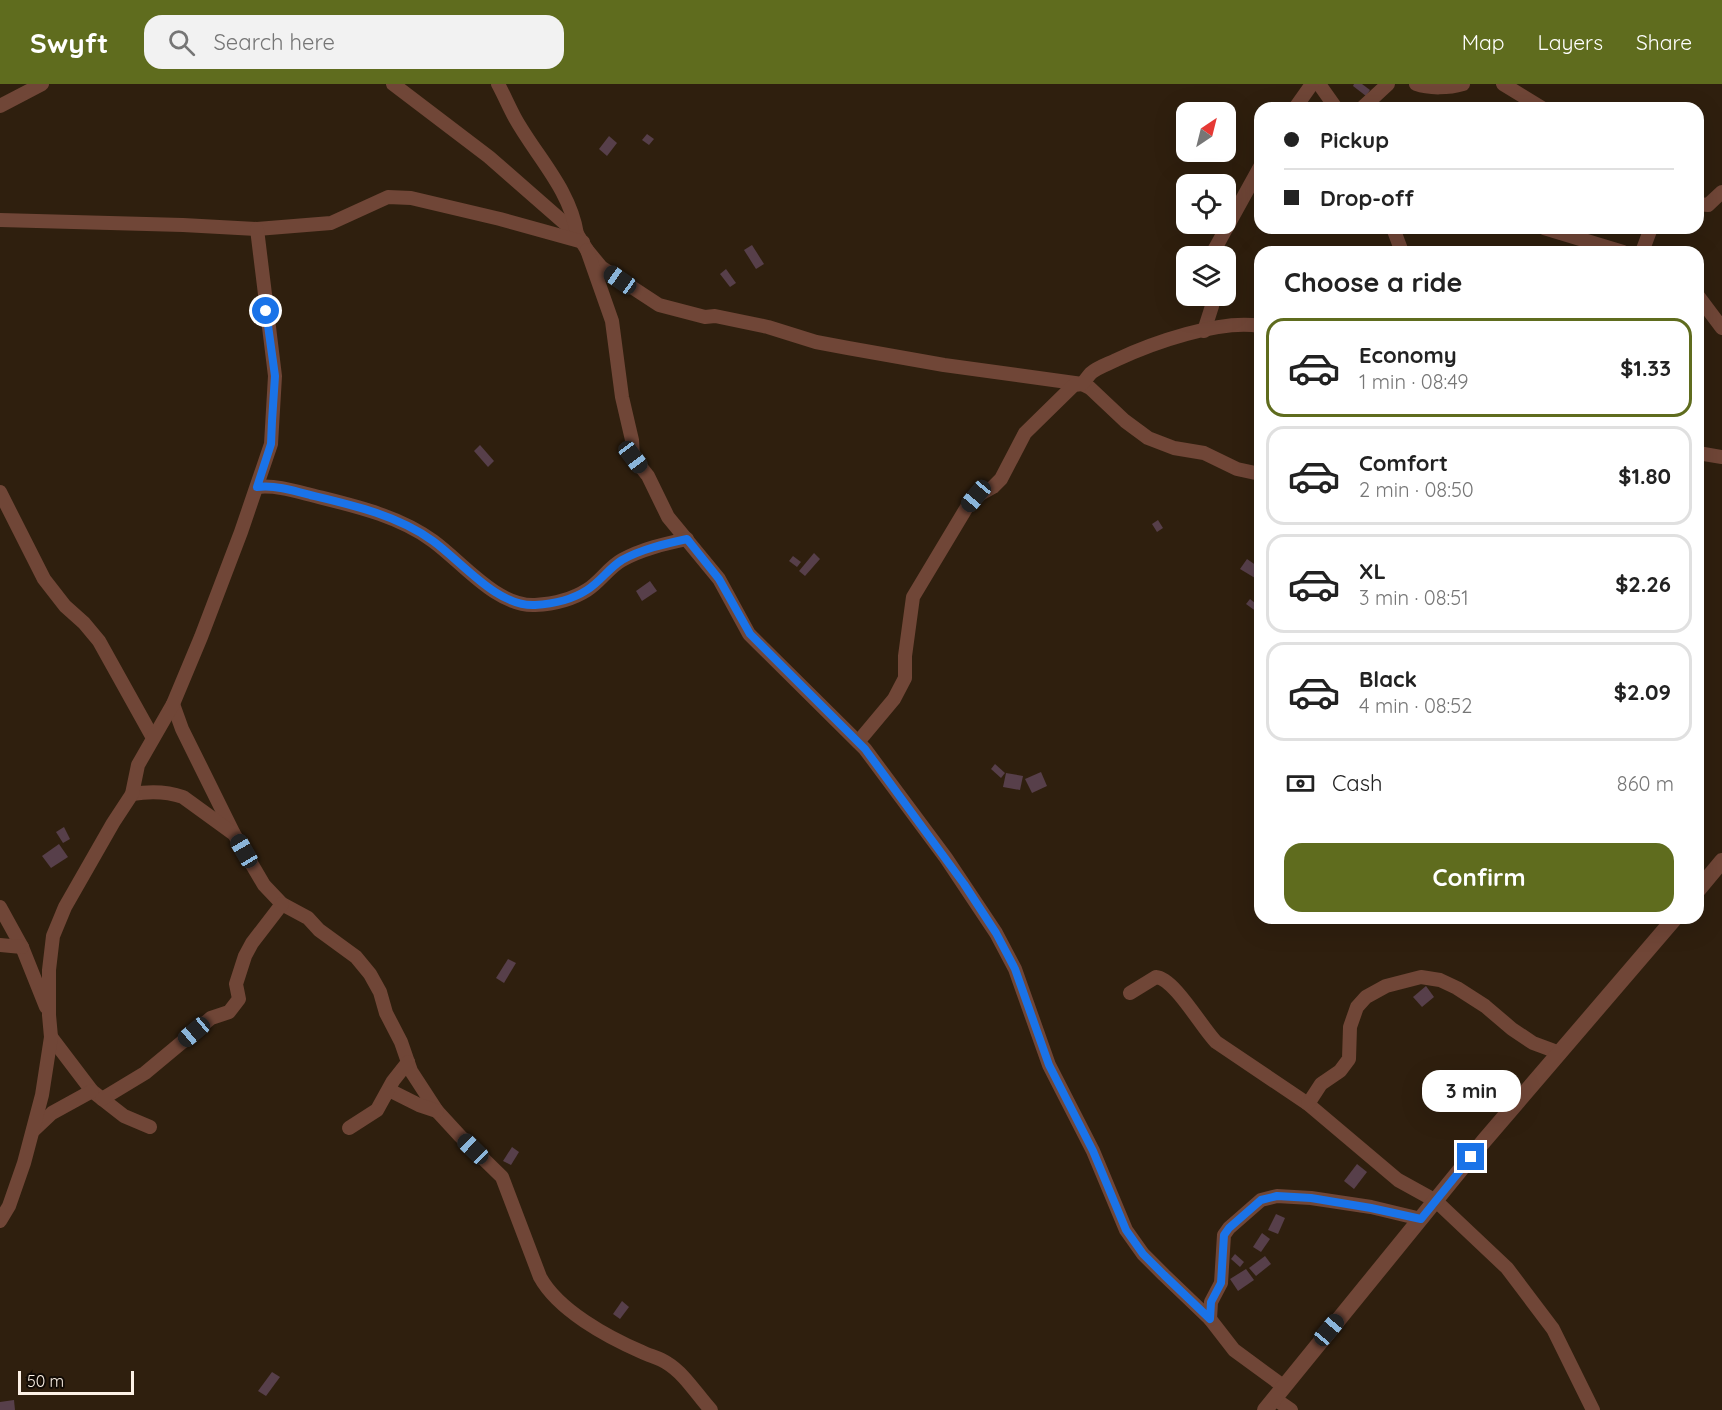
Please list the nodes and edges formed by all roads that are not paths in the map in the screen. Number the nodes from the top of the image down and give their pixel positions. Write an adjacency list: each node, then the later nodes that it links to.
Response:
1 (42, 84): 14 (street)
2 (393, 84): 21 (street)
3 (498, 84): 21 (street)
4 (1312, 84): 10 (street)
5 (1319, 84): 11 (street)
6 (1388, 84): 12 (street)
7 (1416, 84): 8 (street)
8 (1463, 84)
9 (1503, 84): 13 (street)
10 (1299, 102)
11 (1332, 102)
12 (1368, 102)
13 (1532, 102)
14 (0, 106)
15 (1254, 178): 22 (street)
16 (1722, 192): 17 (street)
17 (1704, 205)
18 (0, 220): 19 (street)
19 (257, 229): 21 (street); 33 (street)
20 (1564, 234): 23 (street)
21 (582, 242): 29 (street); 35 (street)
22 (1217, 246)
23 (1603, 246)
24 (1704, 304): 27 (street)
25 (1210, 306): 28 (street)
26 (1254, 325): 28 (street)
27 (1722, 328)
28 (1204, 331): 29 (street)
29 (1082, 384): 32 (street); 38 (street)
30 (1704, 454): 31 (street)
31 (1722, 457)
32 (1254, 473)
33 (257, 487): 35 (street); 36 (street)
34 (0, 492): 37 (street)
35 (687, 539): 38 (street)
36 (173, 704): 37 (street); 40 (street)
37 (153, 738): 39 (street)
38 (858, 742): 63 (street)
39 (132, 794): 40 (street); 49 (street)
40 (234, 834): 43 (street)
41 (1722, 861): 42 (street)
42 (1704, 884)
43 (282, 904): 52 (street); 54 (street)
44 (0, 907): 47 (street)
45 (1670, 924): 51 (street)
46 (0, 945): 47 (street)
47 (22, 947): 49 (street)
48 (1130, 993): 55 (street)
49 (49, 1015): 50 (street)
50 (51, 1037): 54 (street); 59 (street)
51 (1560, 1053): 55 (street); 60 (street)
52 (408, 1062): 53 (street); 56 (street)
53 (389, 1090): 56 (street); 58 (street)
54 (97, 1095): 57 (street); 59 (street)
55 (1308, 1104): 60 (street)
56 (437, 1111): 65 (street)
57 (150, 1127)
58 (349, 1128)
59 (33, 1132): 62 (street)
60 (1436, 1201): 61 (street); 67 (street)
61 (1421, 1219): 63 (street); 64 (street)
62 (0, 1221)
63 (1210, 1319): 64 (street)
64 (1274, 1398): 66 (street)
65 (711, 1410)
66 (1291, 1410)
67 (1593, 1410)

